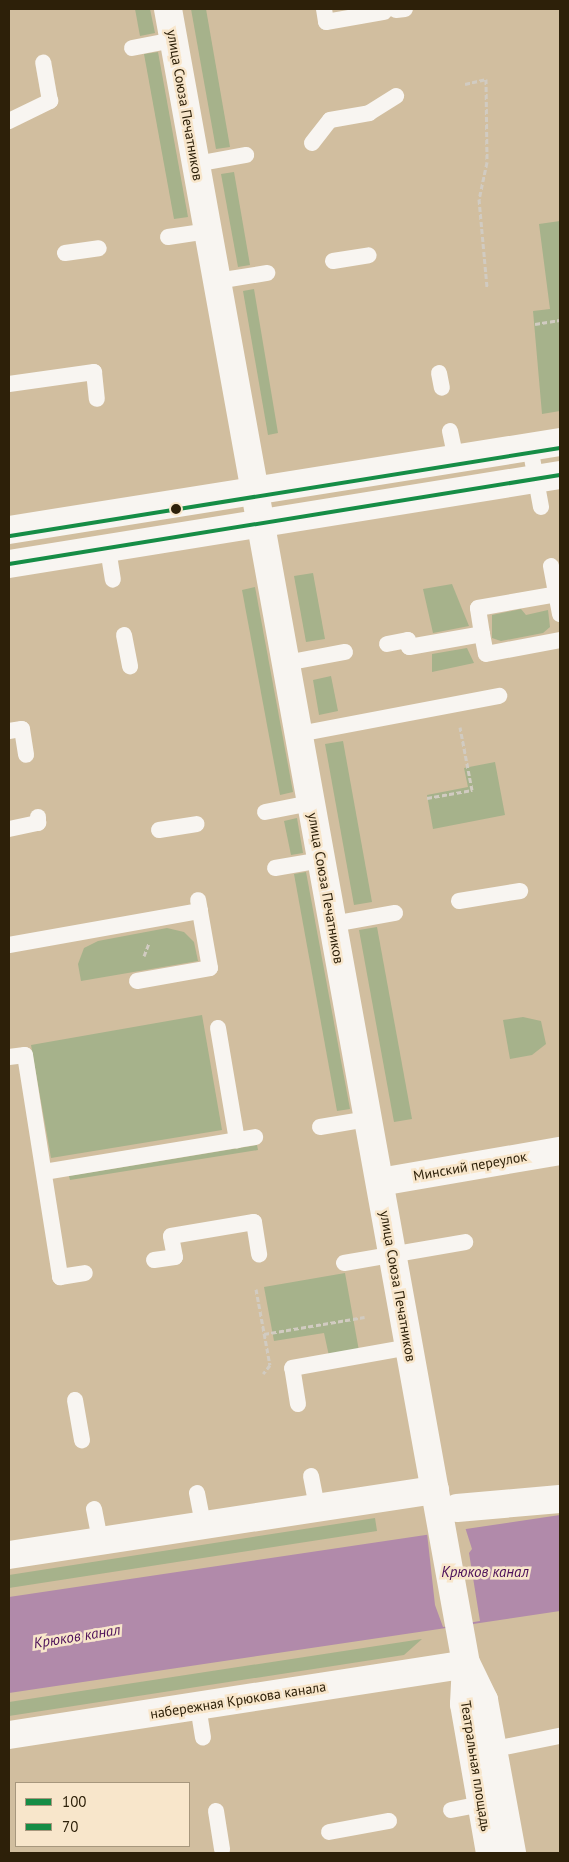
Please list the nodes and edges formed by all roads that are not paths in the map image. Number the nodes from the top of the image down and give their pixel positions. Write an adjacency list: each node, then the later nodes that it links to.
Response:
1 (168, 9): 4 (street, улица Союза Печатников)
2 (324, 9): 3 (lane)
3 (395, 10)
4 (174, 40): 5 (lane); 11 (street, улица Союза Печатников)
5 (132, 48)
6 (43, 62): 8 (lane)
7 (396, 96): 9 (lane)
8 (9, 122)
9 (312, 143)
10 (246, 155): 11 (lane)
11 (196, 164): 12 (street, улица Союза Печатников)
12 (208, 231): 13 (lane); 19 (street, улица Союза Печатников)
13 (168, 238)
14 (99, 248): 15 (lane)
15 (65, 253)
16 (369, 255): 17 (lane)
17 (333, 261)
18 (267, 273): 19 (lane)
19 (217, 282): 27 (street, улица Союза Печатников)
20 (9, 384): 21 (lane)
21 (98, 399)
22 (450, 430): 25 (lane)
23 (560, 442): 24 (street)
24 (530, 447): 25 (street); 26 (lane)
25 (456, 460): 27 (street)
26 (548, 477): 28 (lane); 29 (street)
27 (255, 493): 29 (street, улица Союза Печатников); 30 (street)
28 (541, 507)
29 (261, 524): 31 (street); 42 (street, улица Союза Печатников)
30 (9, 530)
31 (108, 548): 32 (street); 34 (lane)
32 (9, 564)
33 (551, 566): 35 (lane)
34 (114, 580)
35 (557, 594): 36 (lane); 37 (lane)
36 (560, 614)
37 (482, 634): 39 (lane); 40 (lane)
38 (124, 635): 43 (lane)
39 (560, 640)
40 (387, 644)
41 (345, 652): 42 (lane)
42 (286, 663): 46 (street, улица Союза Печатников)
43 (130, 666)
44 (499, 696): 46 (lane)
45 (9, 730): 47 (lane)
46 (299, 734): 48 (street, улица Союза Печатников)
47 (26, 755)
48 (311, 803): 49 (lane); 54 (street, улица Союза Печатников)
49 (265, 812)
50 (38, 817): 52 (lane)
51 (197, 824): 53 (lane)
52 (9, 829)
53 (159, 830)
54 (322, 860): 55 (lane); 59 (street, улица Союза Печатников)
55 (275, 868)
56 (520, 891): 57 (lane)
57 (460, 901)
58 (395, 913): 59 (lane)
59 (333, 924): 64 (street, улица Союза Печатников)
60 (9, 945): 61 (lane)
61 (137, 981)
62 (218, 1028): 67 (lane)
63 (9, 1058): 69 (lane)
64 (368, 1119): 65 (lane); 70 (street, улица Союза Печатников)
65 (320, 1127)
66 (255, 1137): 67 (lane)
67 (237, 1140): 69 (lane)
68 (560, 1151): 70 (street, Минский переулок)
69 (44, 1172): 76 (lane)
70 (380, 1182): 72 (street, улица Союза Печатников)
71 (465, 1242): 72 (lane)
72 (393, 1254): 75 (lane); 77 (street, улица Союза Печатников)
73 (259, 1255): 74 (lane)
74 (154, 1260)
75 (344, 1264)
76 (85, 1273)
77 (410, 1347): 79 (lane); 82 (street, улица Союза Печатников)
78 (75, 1400): 80 (lane)
79 (298, 1404)
80 (82, 1440)
81 (311, 1476): 85 (lane)
82 (435, 1490): 85 (street); 87 (street, улица Союза Печатников)
83 (197, 1493): 88 (lane)
84 (560, 1499): 87 (street)
85 (317, 1508): 88 (street)
86 (94, 1509): 89 (lane)
87 (450, 1519): 91 (street, улица Союза Печатников)
88 (203, 1525): 89 (street)
89 (100, 1541): 90 (street)
90 (9, 1555)
91 (466, 1664): 92 (street, набережная Крюкова канала); 96 (street, Театральная площадь)
92 (198, 1706): 93 (street, набережная Крюкова канала); 95 (lane)
93 (9, 1735)
94 (559, 1736): 96 (lane)
95 (204, 1738)
96 (483, 1751): 97 (street, Театральная площадь); 104 (street, Театральная площадь)
97 (482, 1804): 98 (lane); 103 (street, Театральная площадь)
98 (451, 1810)
99 (216, 1811): 102 (lane)
100 (389, 1821): 101 (lane)
101 (329, 1832)
102 (222, 1850)
103 (490, 1853)
104 (512, 1853)

